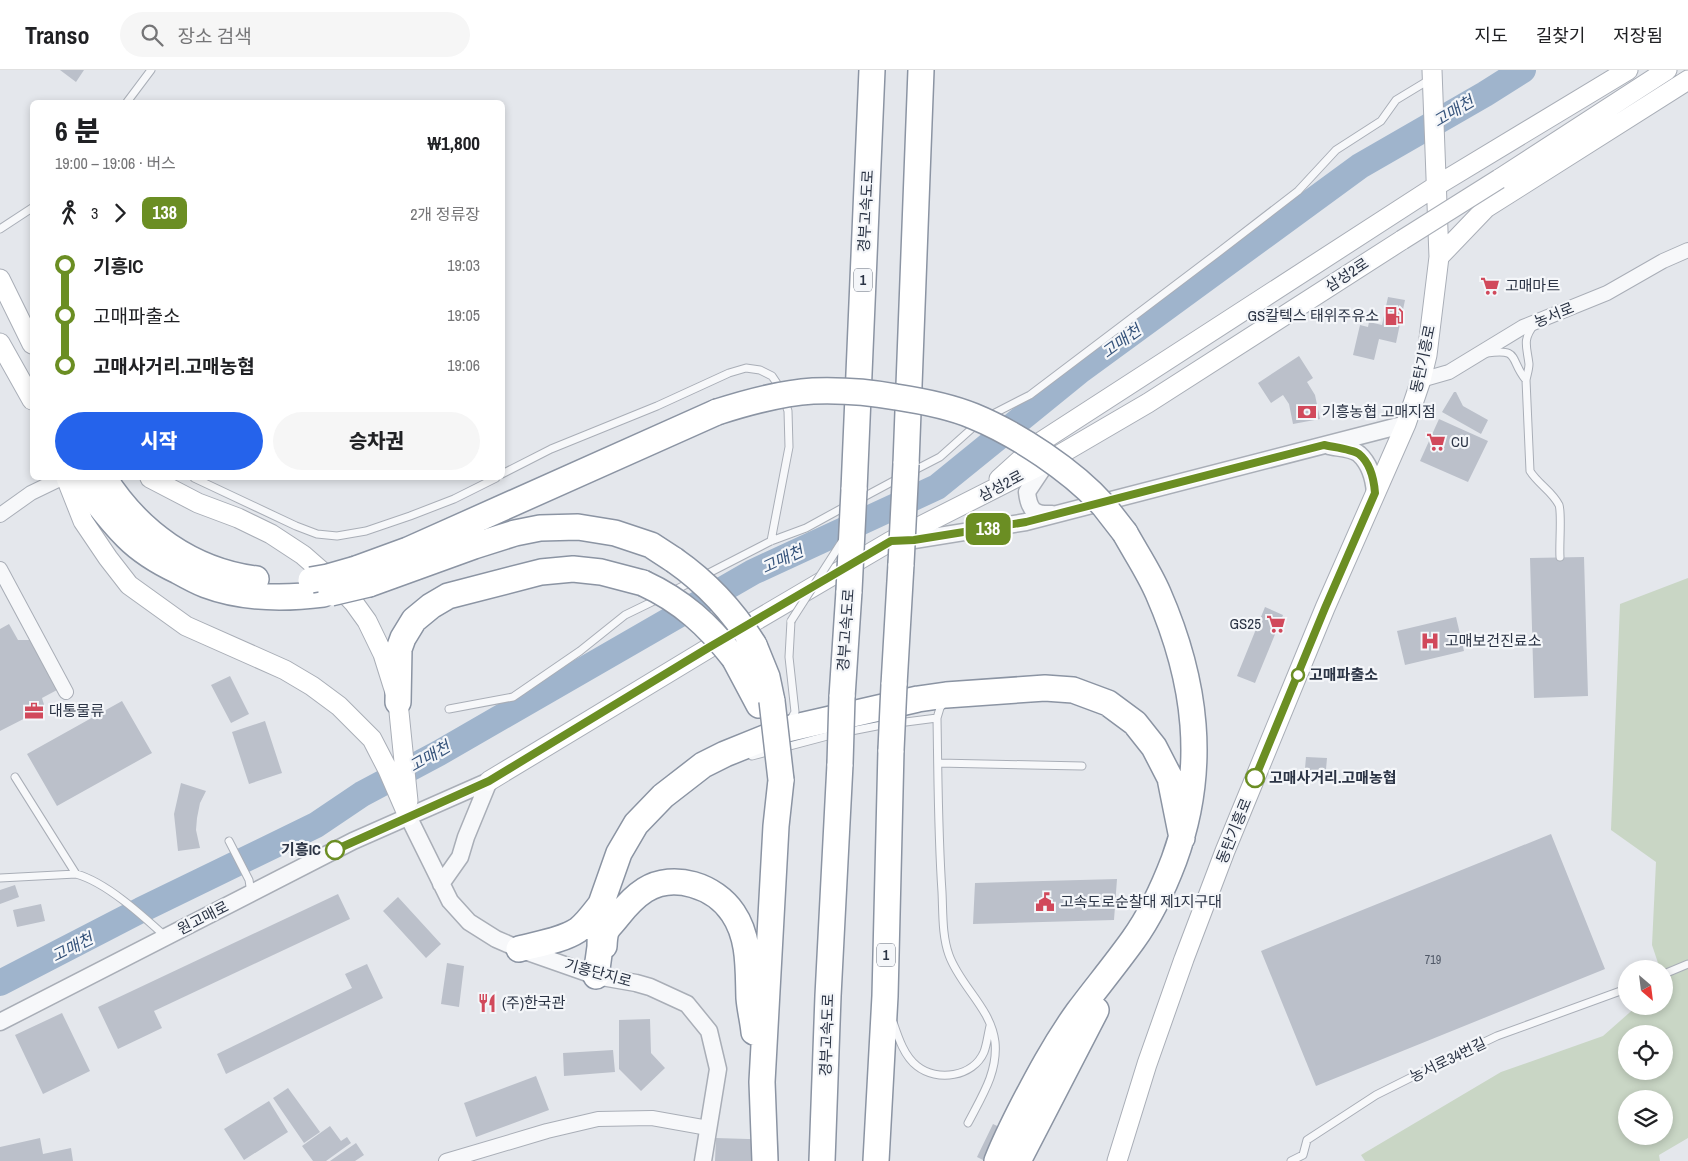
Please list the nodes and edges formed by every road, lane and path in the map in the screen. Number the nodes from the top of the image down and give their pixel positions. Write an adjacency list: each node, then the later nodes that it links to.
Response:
1 (151, 70): 9 (lane)
2 (862, 70): 10 (highway)
3 (872, 70): 10 (highway, 경부고속도로 / 1)
4 (921, 70): 76 (highway, 1, bridge)
5 (1628, 70): 11 (main road)
6 (1667, 70): 26 (main road, 삼성2로, bridge)
7 (1432, 79): 11 (main road, 동탄기흥로); 40 (lane)
8 (1688, 80): 15 (main road)
9 (129, 100)
10 (870, 133): 39 (highway, 경부고속도로 / 1, bridge)
11 (1436, 177): 15 (main road, 동탄기흥로); 36 (main road)
12 (30, 209): 13 (lane)
13 (0, 229)
14 (1688, 250): 17 (street, 농서로)
15 (1439, 257): 21 (main road, 동탄기흥로)
16 (0, 279): 18 (main road)
17 (1535, 323): 20 (street, 농서로); 22 (lane)
18 (30, 340)
19 (0, 342): 23 (main road)
20 (1479, 354): 21 (street, 농서로); 22 (lane)
21 (1421, 380): 24 (main road, 동탄기흥로)
22 (1526, 380): 42 (lane)
23 (30, 396)
24 (1406, 424): 25 (street); 35 (main road, 동탄기흥로)
25 (1324, 445): 35 (street); 37 (street)
26 (1047, 462): 36 (main road, 삼성2로); 37 (street)
27 (505, 472): 40 (lane)
28 (58, 480): 38 (street)
29 (67, 480): 52 (main road)
30 (80, 480): 45 (highway)
31 (105, 480): 45 (highway)
32 (154, 480): 50 (main road)
33 (198, 480): 34 (lane)
34 (492, 480)
35 (1375, 493): 89 (main road, 동탄기흥로)
36 (977, 498): 41 (main road, 삼성2로)
37 (1060, 514): 41 (street)
38 (0, 515)
39 (853, 526): 51 (lane, bridge); 85 (highway, 경부고속도로 / 1, bridge)
40 (771, 541): 49 (lane)
41 (891, 541): 59 (main road, 삼성2로)
42 (1560, 558)
43 (0, 569): 47 (street)
44 (362, 577): 45 (highway, bridge); 46 (highway, bridge); 61 (highway, bridge)
45 (317, 587)
46 (744, 652): 50 (highway, bridge); 79 (highway, bridge)
47 (66, 692)
48 (930, 707): 51 (highway); 53 (lane); 54 (lane); 61 (highway)
49 (450, 710)
50 (399, 714): 52 (main road); 55 (main road)
51 (787, 729): 67 (highway)
52 (372, 739): 55 (main road)
53 (748, 757)
54 (938, 763): 56 (lane); 78 (lane)
55 (396, 766): 60 (main road)
56 (1082, 766)
57 (710, 770): 68 (lane)
58 (15, 777): 63 (lane)
59 (489, 781): 60 (street, 삼성2로); 65 (street)
60 (408, 816): 65 (street, 기흥단지로); 66 (street, 원고매로)
61 (1182, 838): 70 (highway)
62 (229, 841): 66 (lane)
63 (76, 874): 64 (lane); 69 (lane)
64 (0, 878)
65 (441, 884): 71 (street, 기흥단지로)
66 (250, 887): 69 (street, 원고매로)
67 (601, 904): 71 (highway); 74 (highway)
68 (604, 931): 74 (highway); 79 (highway)
69 (160, 932): 77 (street, 원고매로)
70 (1134, 939): 87 (highway); 88 (highway)
71 (518, 949): 74 (street, 기흥단지로)
72 (1688, 964): 73 (lane)
73 (1673, 970)
74 (596, 976): 81 (street, 기흥단지로)
75 (1618, 992): 90 (lane, 농서로34번길)
76 (885, 996): 78 (lane); 86 (highway, 1)
77 (0, 1022)
78 (990, 1023): 80 (lane)
79 (762, 1082): 84 (highway)
80 (968, 1122)
81 (708, 1128): 82 (street); 83 (street, 기흥단지로)
82 (452, 1160)
83 (703, 1161)
84 (766, 1161)
85 (822, 1161)
86 (876, 1161)
87 (996, 1161)
88 (1018, 1161)
89 (1117, 1161)
90 (1291, 1161)

